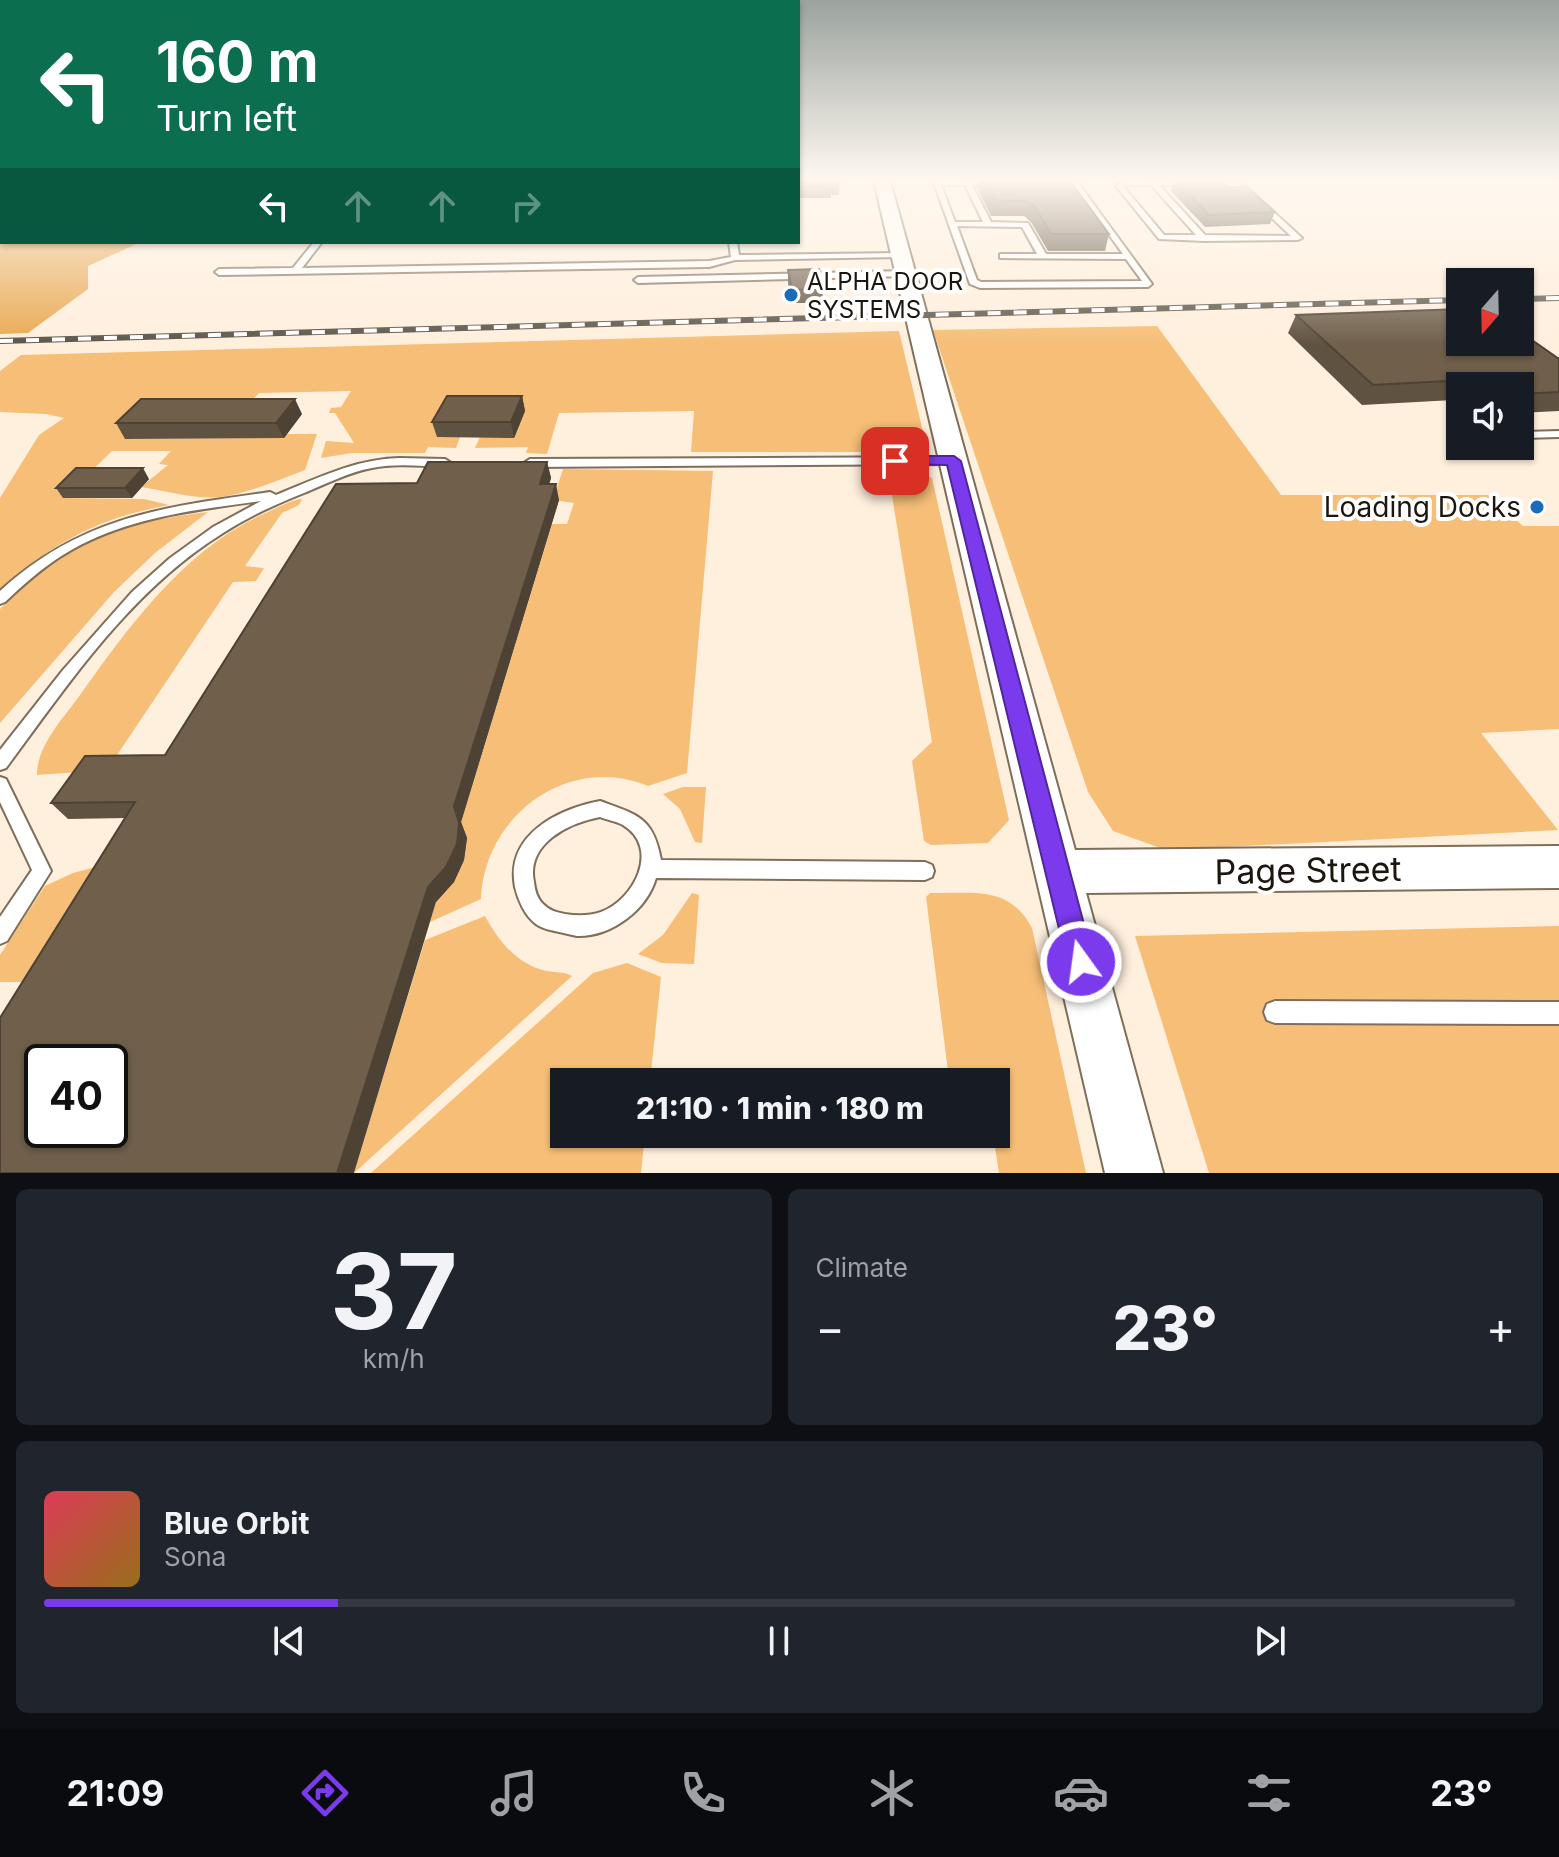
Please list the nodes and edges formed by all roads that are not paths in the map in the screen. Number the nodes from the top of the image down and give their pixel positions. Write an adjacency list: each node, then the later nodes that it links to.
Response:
1 (897, 236): 15 (street)
2 (955, 236): 13 (lane)
3 (1031, 236): 12 (lane)
4 (1113, 236): 13 (lane)
5 (1167, 236): 8 (lane)
6 (1201, 236): 8 (lane)
7 (1296, 236): 8 (lane)
8 (1204, 239)
9 (316, 244): 16 (lane)
10 (733, 244): 14 (lane)
11 (1003, 256): 12 (lane)
12 (1043, 256): 13 (lane)
13 (1128, 257)
14 (735, 258): 15 (lane); 16 (lane)
15 (904, 264): 18 (lane); 21 (street)
16 (295, 271): 17 (lane)
17 (219, 272)
18 (638, 280)
19 (1559, 434): 20 (lane)
20 (1534, 435)
21 (954, 461): 23 (lane); 30 (street)
22 (464, 463): 24 (lane)
23 (509, 463)
24 (282, 494): 25 (lane); 26 (lane)
25 (0, 599)
26 (0, 763)
27 (0, 784): 32 (lane)
28 (652, 869): 28 (lane); 29 (lane)
29 (925, 871)
30 (1058, 872): 31 (street, Page Street); 35 (street)
31 (1553, 876)
32 (0, 934)
33 (1275, 1012): 34 (lane)
34 (1559, 1013)
35 (1134, 1173)

